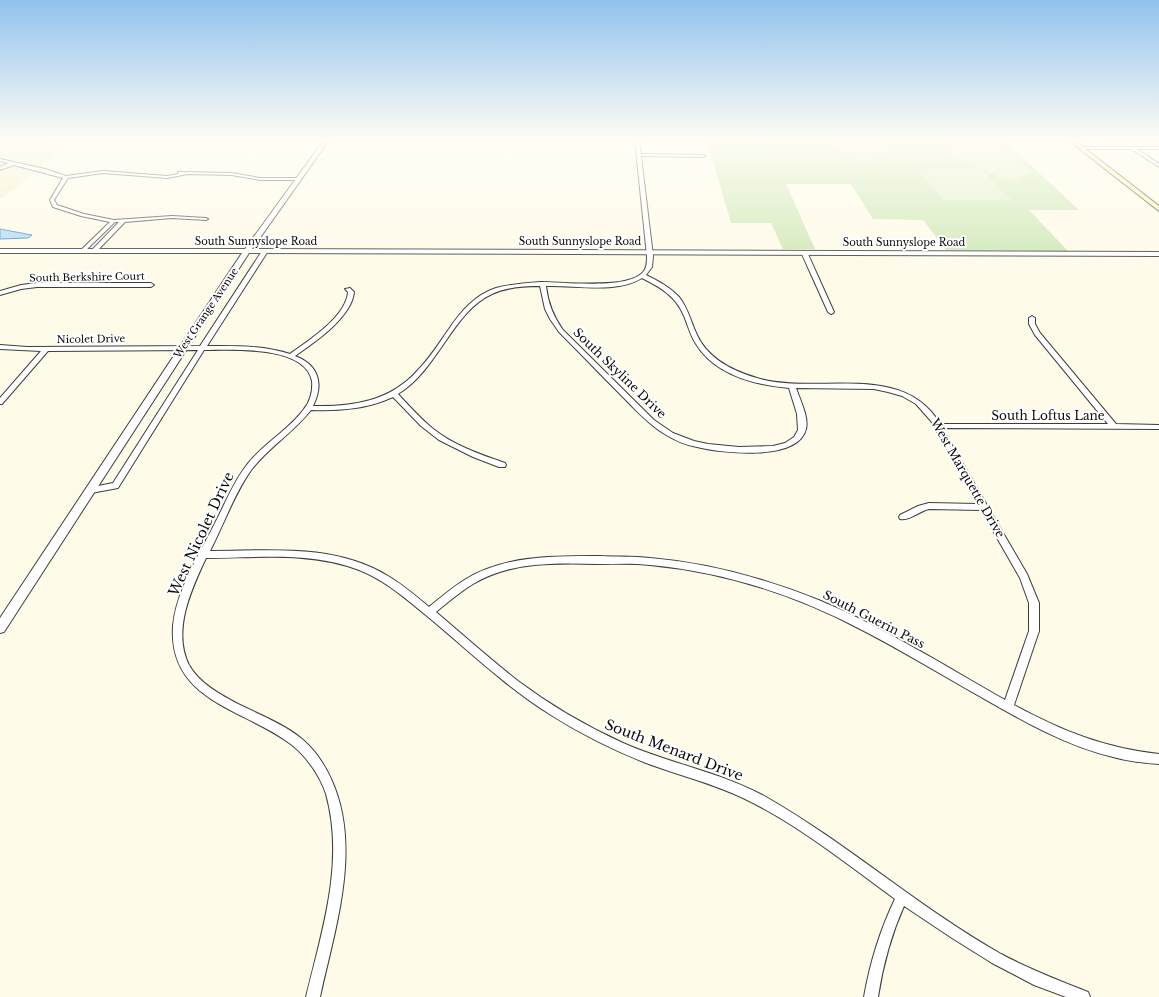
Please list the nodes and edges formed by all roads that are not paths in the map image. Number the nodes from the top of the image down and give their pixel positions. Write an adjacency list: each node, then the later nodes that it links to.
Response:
1 (60, 187): 7 (street)
2 (291, 187): 12 (street, West Grange Avenue)
3 (643, 187): 14 (street)
4 (1131, 187): 5 (main road)
5 (1159, 209)
6 (206, 219): 8 (street)
7 (114, 220): 8 (street); 10 (street)
8 (124, 220): 11 (street)
9 (0, 251): 10 (street, South Sunnyslope Road)
10 (83, 251): 11 (street, South Sunnyslope Road)
11 (94, 251): 12 (street, South Sunnyslope Road)
12 (248, 251): 13 (street, South Sunnyslope Road); 25 (street, West Grange Avenue)
13 (265, 251): 14 (street, South Sunnyslope Road); 26 (street, West Grange Avenue)
14 (650, 252): 15 (street, South Sunnyslope Road); 17 (street)
15 (804, 252): 16 (street, South Sunnyslope Road); 22 (street)
16 (1159, 254)
17 (643, 276): 18 (street); 29 (street, West Marquette Drive)
18 (543, 284): 29 (street, South Skyline Drive); 30 (street)
19 (151, 285): 21 (street, South Berkshire Court)
20 (348, 289): 28 (street)
21 (0, 293)
22 (831, 312)
23 (1032, 318): 34 (street)
24 (0, 347): 27 (street, Nicolet Drive)
25 (182, 348): 26 (street, Nicolet Drive); 27 (street, Nicolet Drive); 37 (street, West Grange Avenue)
26 (202, 348): 28 (street, Nicolet Drive); 37 (street, West Grange Avenue)
27 (46, 349): 31 (street)
28 (291, 356): 32 (street, West Nicolet Drive)
29 (792, 386): 33 (street, West Marquette Drive)
30 (394, 394): 32 (street); 36 (street)
31 (0, 402)
32 (308, 408): 40 (street, West Nicolet Drive)
33 (938, 426): 34 (street, South Loftus Lane); 38 (street, West Marquette Drive)
34 (1113, 426): 35 (street, South Loftus Lane)
35 (1159, 427)
36 (502, 465)
37 (91, 490): 42 (street, West Grange Avenue)
38 (985, 506): 39 (street); 43 (street, West Marquette Drive)
39 (903, 517)
40 (204, 555): 41 (street, South Menard Drive); 46 (street, West Nicolet Drive)
41 (429, 613): 43 (street, South Guerin Pass); 45 (street, South Menard Drive)
42 (0, 628)
43 (1008, 707): 44 (street, South Guerin Pass)
44 (1159, 759)
45 (902, 897): 47 (street); 48 (street, South Menard Drive)
46 (313, 997)
47 (871, 997)
48 (1083, 997)

